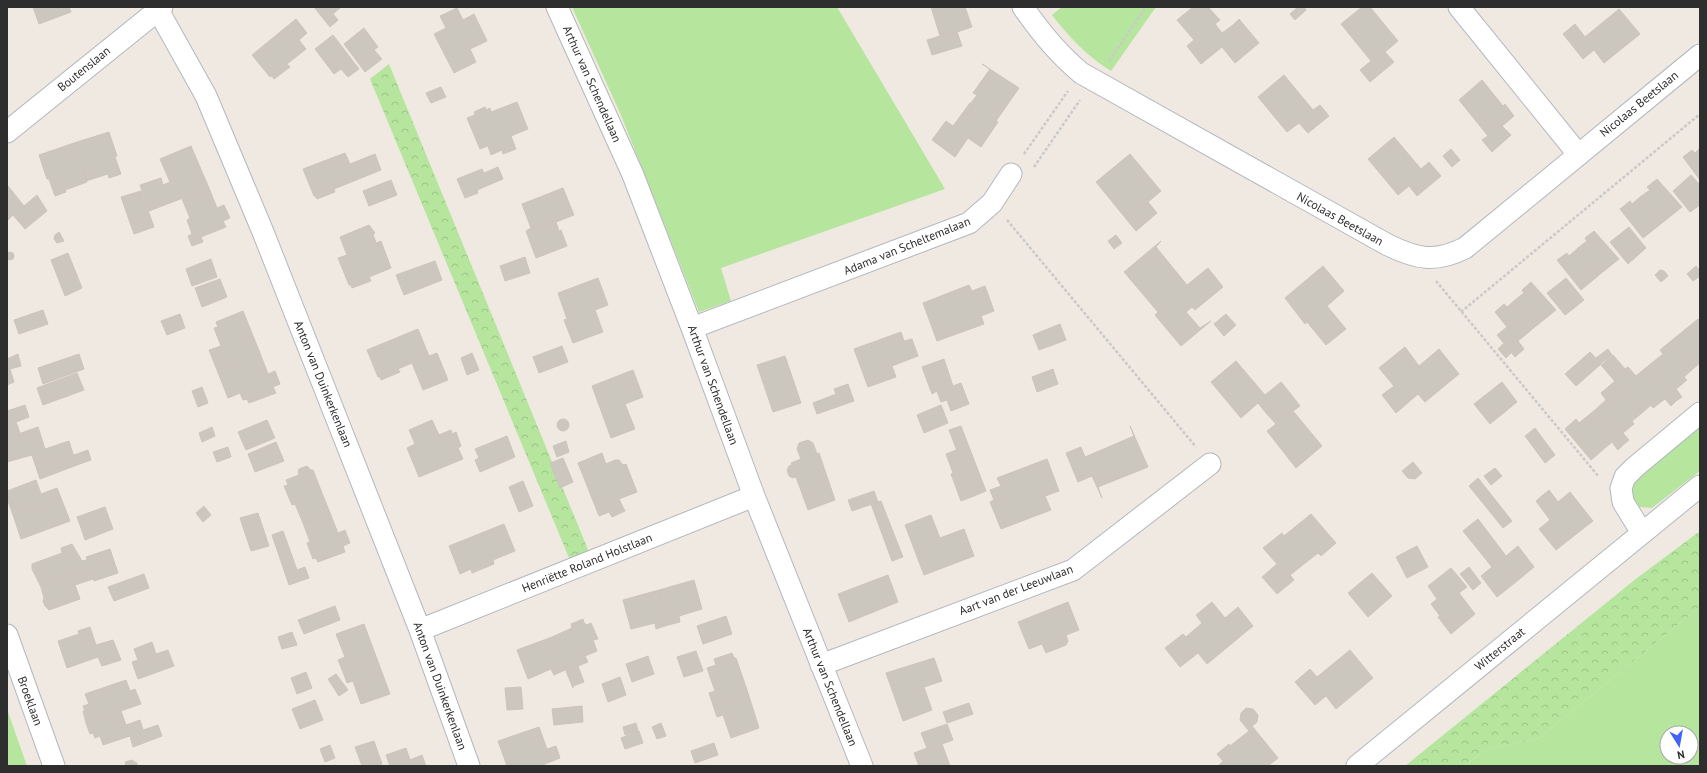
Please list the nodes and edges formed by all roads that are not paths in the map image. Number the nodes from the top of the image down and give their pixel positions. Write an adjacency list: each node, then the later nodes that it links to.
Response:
1 (557, 7): 9 (street, Arthur van Schendellaan)
2 (1023, 7): 7 (street, Nicolaas Beetslaan)
3 (1459, 7): 7 (street)
4 (160, 8): 6 (street, Boutenslaan); 15 (street, Anton van Duinkerkenlaan)
5 (1700, 54): 7 (street, Nicolaas Beetslaan)
6 (7, 132)
7 (1578, 154)
8 (1011, 174): 9 (street, Adama van Scheltemalaan)
9 (692, 328): 13 (street, Arthur van Schendellaan)
10 (1700, 413): 14 (street)
11 (1210, 464): 17 (street, Aart van der Leeuwlaan)
12 (1700, 486): 14 (street, Witterstraat)
13 (754, 496): 15 (street, Henriëtte Roland Holstlaan); 17 (street, Arthur van Schendellaan)
14 (1642, 532): 21 (street, Witterstraat)
15 (420, 630): 19 (street, Anton van Duinkerkenlaan)
16 (7, 635): 18 (street, Broeklaan)
17 (821, 665): 20 (street, Arthur van Schendellaan)
18 (54, 766)
19 (469, 766)
20 (862, 766)
21 (1356, 766)

